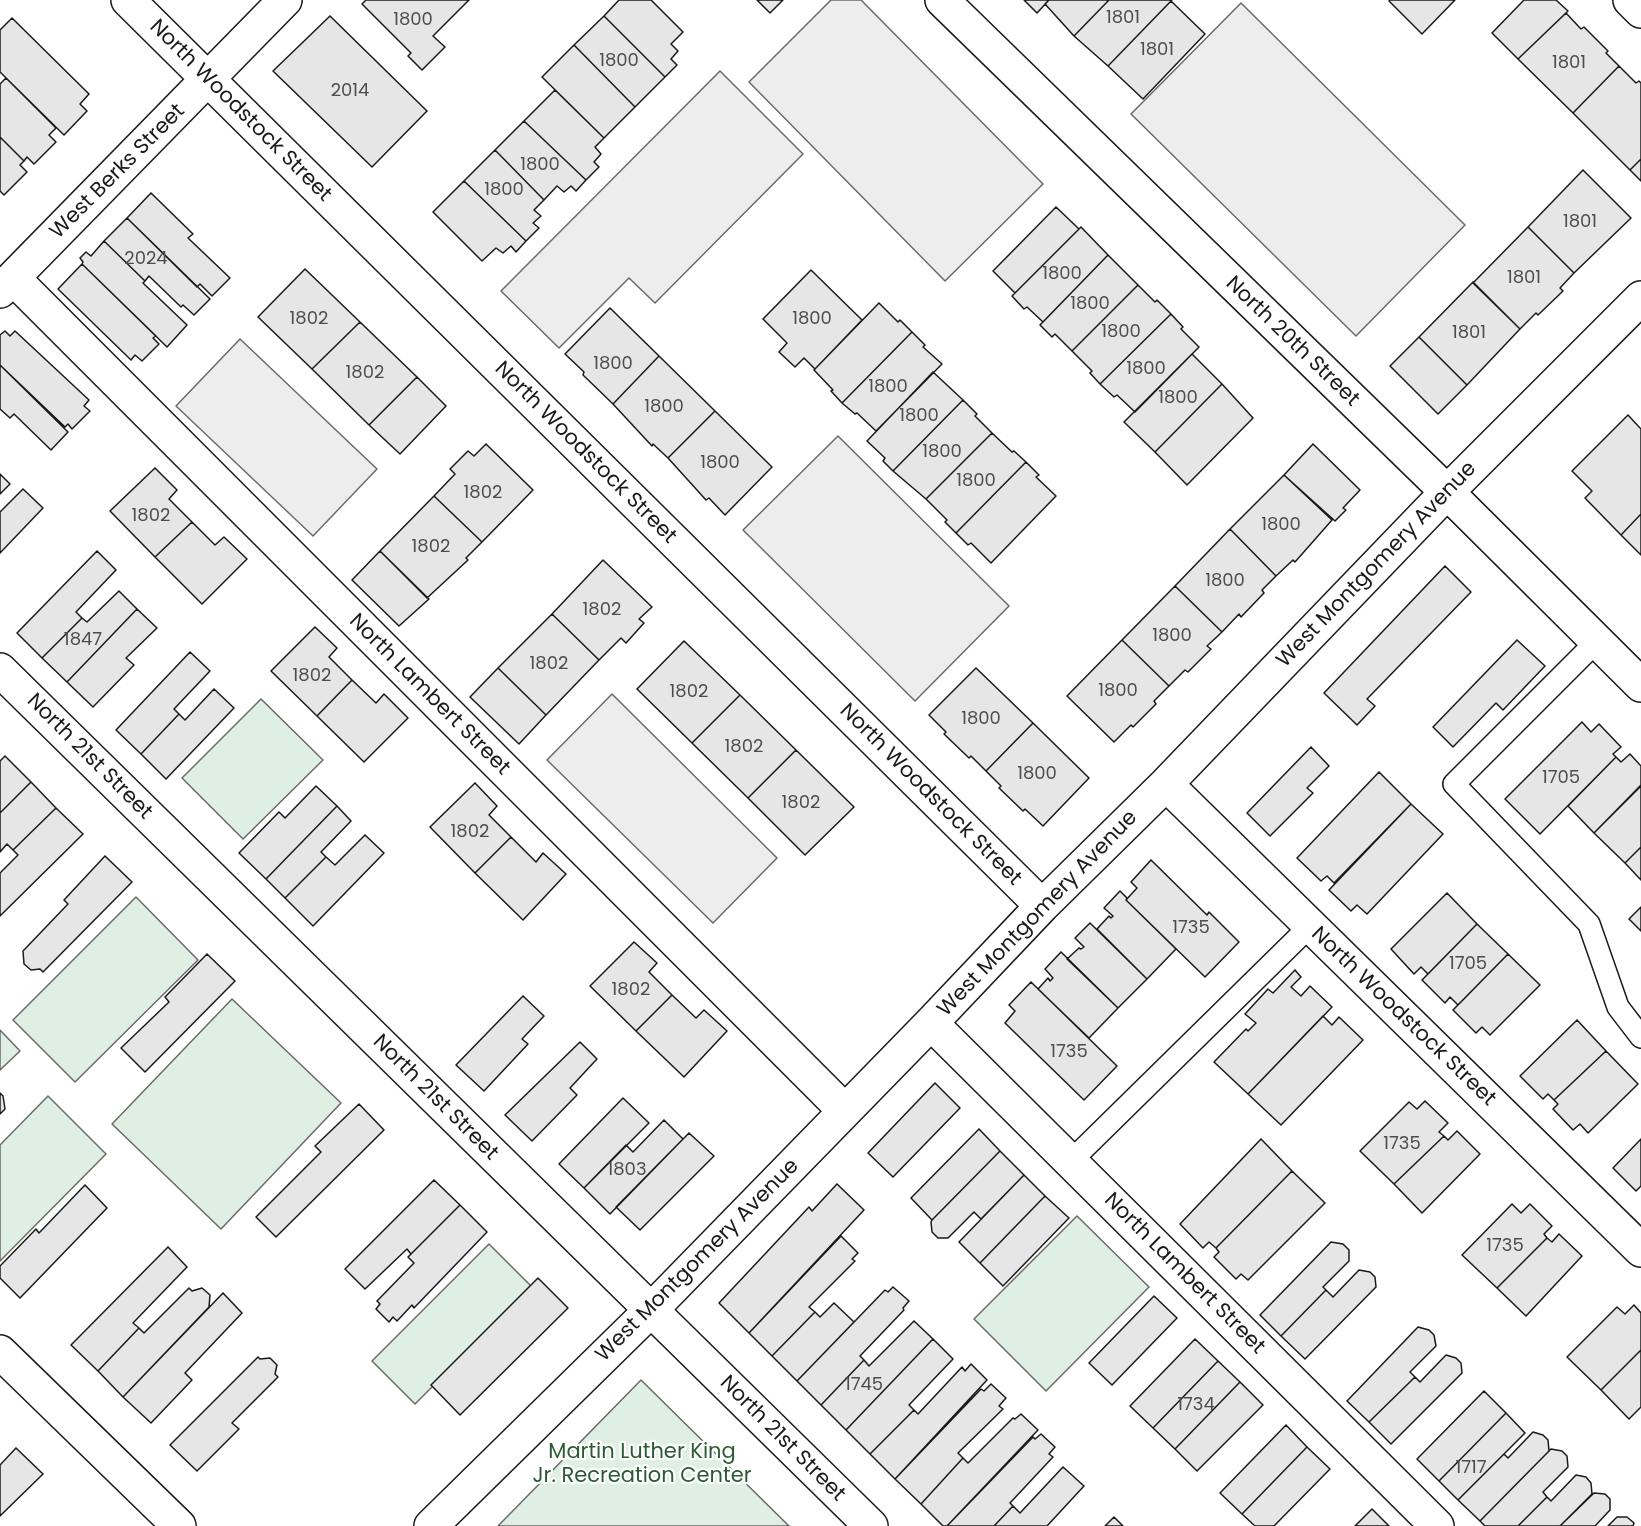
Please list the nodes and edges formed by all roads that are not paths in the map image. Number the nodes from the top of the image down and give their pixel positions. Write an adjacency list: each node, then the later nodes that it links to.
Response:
1 (128, 0): 6 (street, North Woodstock Street)
2 (285, 0): 6 (street, West Berks Street)
3 (942, 0): 9 (street, North 20th Street)
4 (1630, 0): 5 (street)
5 (1641, 11)
6 (208, 80): 7 (street, West Berks Street); 14 (street, North Woodstock Street)
7 (6, 285): 18 (street, North Lambert Street)
8 (1641, 298): 9 (street, West Montgomery Avenue)
9 (1447, 492): 10 (street, North 20th Street); 13 (street, West Montgomery Avenue)
10 (1597, 641): 12 (street, North 20th Street); 17 (lane)
11 (0, 670): 21 (street, North 21st Street)
12 (1641, 685)
13 (1166, 784): 14 (street, West Montgomery Avenue); 15 (street, North Woodstock Street)
14 (1042, 906): 16 (street, West Montgomery Avenue)
15 (1310, 926): 19 (lane); 20 (street, North Woodstock Street)
16 (931, 1023): 18 (street, West Montgomery Avenue); 19 (street, North Lambert Street)
17 (1641, 1037)
18 (845, 1111): 21 (street, West Montgomery Avenue)
19 (1071, 1161): 26 (street, North Lambert Street)
20 (1641, 1250)
21 (651, 1310): 24 (street, West Montgomery Avenue); 25 (street, North 21st Street)
22 (0, 1352): 23 (street)
23 (179, 1526)
24 (431, 1526)
25 (871, 1526)
26 (1437, 1526)

